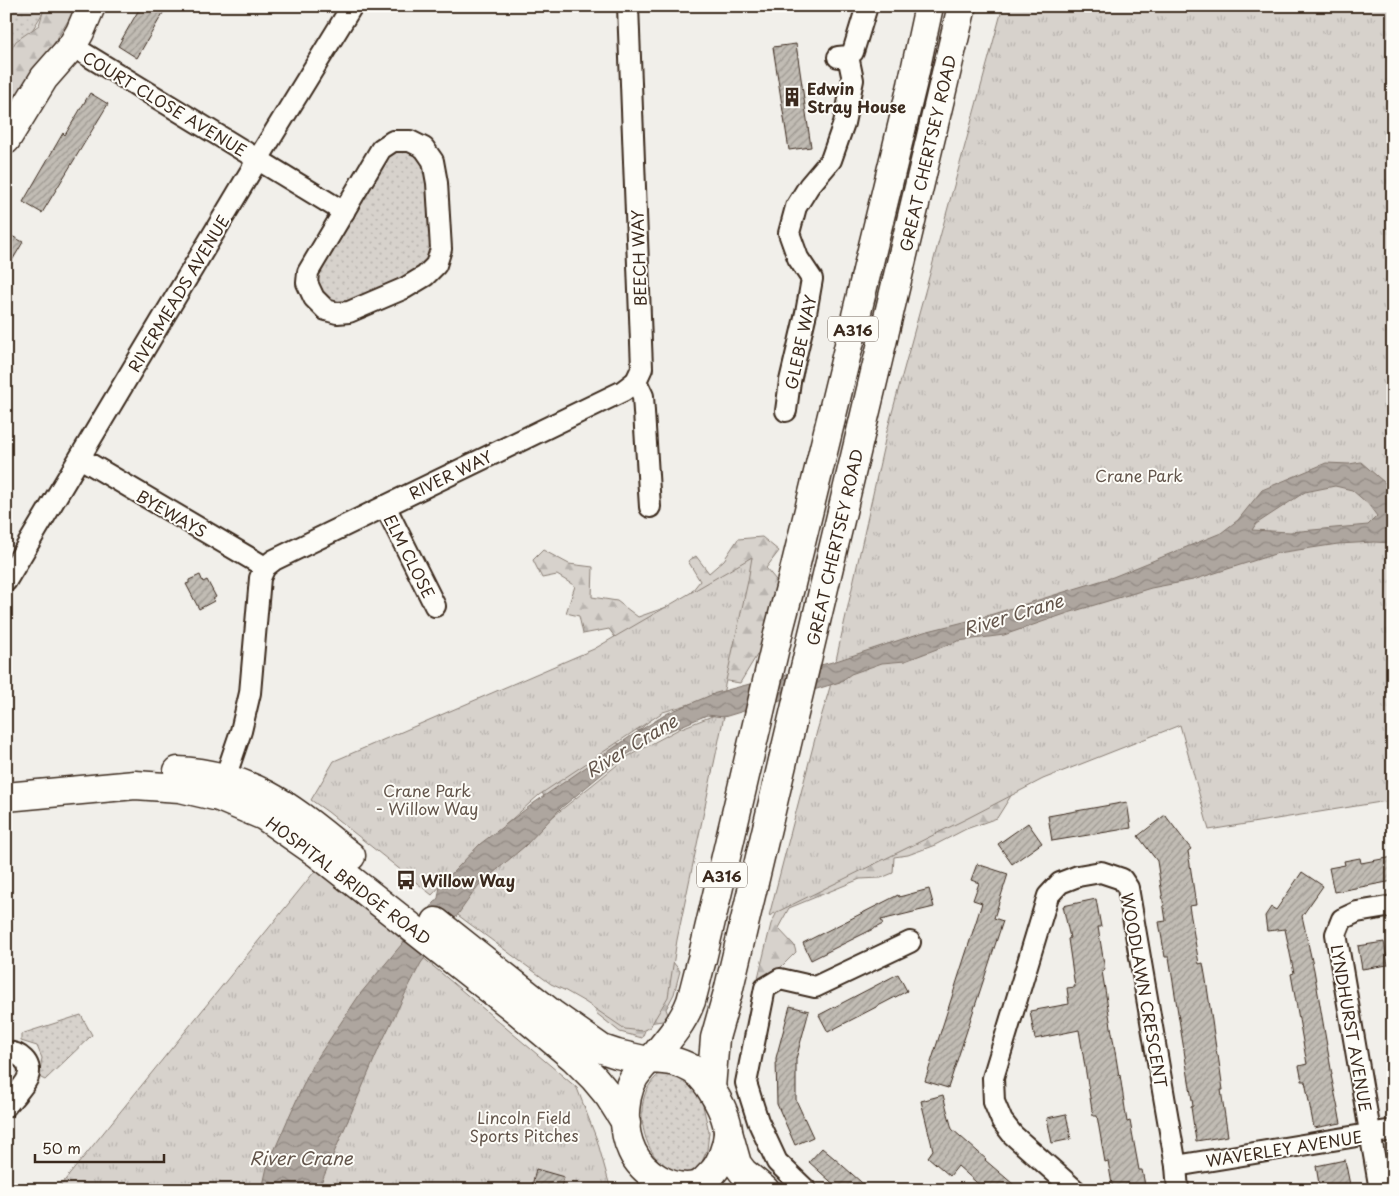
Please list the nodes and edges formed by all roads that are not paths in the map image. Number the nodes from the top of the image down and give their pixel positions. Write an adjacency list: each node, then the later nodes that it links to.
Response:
1 (90, 6): 7 (main road)
2 (352, 6): 9 (street, RIVERMEADS AVENUE)
3 (628, 6): 11 (street, BEECH WAY)
4 (867, 6): 12 (street, GLEBE WAY)
5 (929, 6): 26 (main road, GREAT CHERTSEY ROAD / A316)
6 (962, 6): 27 (main road, GREAT CHERTSEY ROAD / A316)
7 (72, 46): 8 (main road); 9 (street, COURT CLOSE AVENUE)
8 (6, 140)
9 (258, 159): 10 (street, COURT CLOSE AVENUE); 13 (street, RIVERMEADS AVENUE)
10 (344, 212): 10 (street)
11 (636, 382): 14 (street, RIVER WAY); 15 (street)
12 (786, 411)
13 (80, 458): 16 (street, BYEWAYS); 17 (street, RIVERMEADS AVENUE)
14 (385, 506): 16 (street, RIVER WAY); 18 (street, ELM CLOSE)
15 (650, 507)
16 (265, 567): 20 (street)
17 (6, 581)
18 (435, 606)
19 (6, 781): 20 (main road, HOSPITAL BRIDGE ROAD)
20 (222, 787): 21 (main road, HOSPITAL BRIDGE ROAD); 24 (main road, HOSPITAL BRIDGE ROAD)
21 (6, 797)
22 (1393, 906): 32 (street, LYNDHURST AVENUE)
23 (910, 942): 38 (street)
24 (461, 953): 26 (main road, HOSPITAL BRIDGE ROAD); 29 (main road, HOSPITAL BRIDGE ROAD)
25 (6, 1052): 28 (street)
26 (650, 1060): 27 (main road, A316); 29 (main road, A316)
27 (712, 1088): 31 (main road, A316)
28 (6, 1106)
29 (626, 1123): 33 (main road, A316)
30 (1393, 1130): 32 (street, WAVERLEY AVENUE)
31 (728, 1132): 35 (main road, A316); 37 (main road)
32 (1371, 1134): 34 (street, WAVERLEY AVENUE); 41 (street, LYNDHURST AVENUE)
33 (632, 1152): 35 (main road, A316); 36 (main road, A316)
34 (1176, 1166): 39 (street, WOODLAWN CRESCENT); 40 (street, WOODLAWN CRESCENT)
35 (700, 1188)
36 (640, 1190)
37 (764, 1190)
38 (806, 1190)
39 (1075, 1190)
40 (1178, 1190)
41 (1380, 1190)

